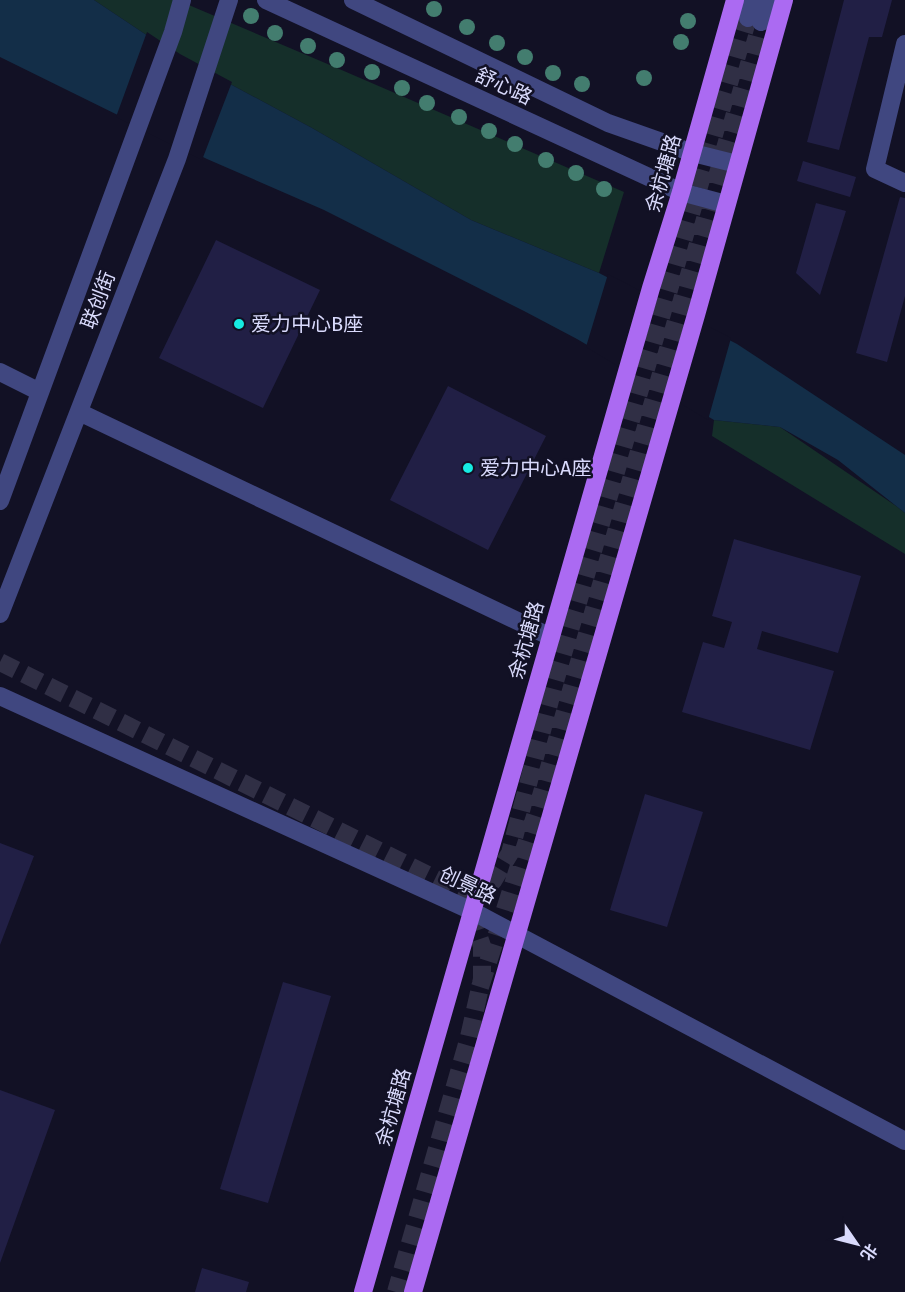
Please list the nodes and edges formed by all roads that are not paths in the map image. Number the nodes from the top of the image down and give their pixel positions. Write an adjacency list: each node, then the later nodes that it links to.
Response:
1 (182, 0): 16 (street, 联创街)
2 (229, 0): 17 (street, 联创街)
3 (266, 0): 13 (street, 舒心路)
4 (353, 0): 10 (street, 舒心路)
5 (735, 0): 10 (main road, 余杭塘路)
6 (753, 0): 7 (street)
7 (767, 0)
8 (784, 0): 11 (main road)
9 (905, 44): 12 (street)
10 (693, 153): 11 (street, 舒心路); 13 (main road, 余杭塘路)
11 (738, 164): 14 (main road)
12 (905, 183)
13 (681, 192): 14 (street, 舒心路); 20 (main road, 余杭塘路)
14 (726, 204): 23 (main road)
15 (0, 372): 16 (street)
16 (40, 392): 18 (street, 联创街)
17 (79, 412): 19 (street, 联创街); 20 (street)
18 (0, 501)
19 (0, 614)
20 (551, 637): 22 (main road, 余杭塘路)
21 (0, 696): 22 (street, 创景路)
22 (472, 911): 23 (street, 创景路); 25 (main road, 余杭塘路)
23 (517, 934): 24 (street, 创景路); 26 (main road)
24 (905, 1141)
25 (363, 1292)
26 (413, 1292)

